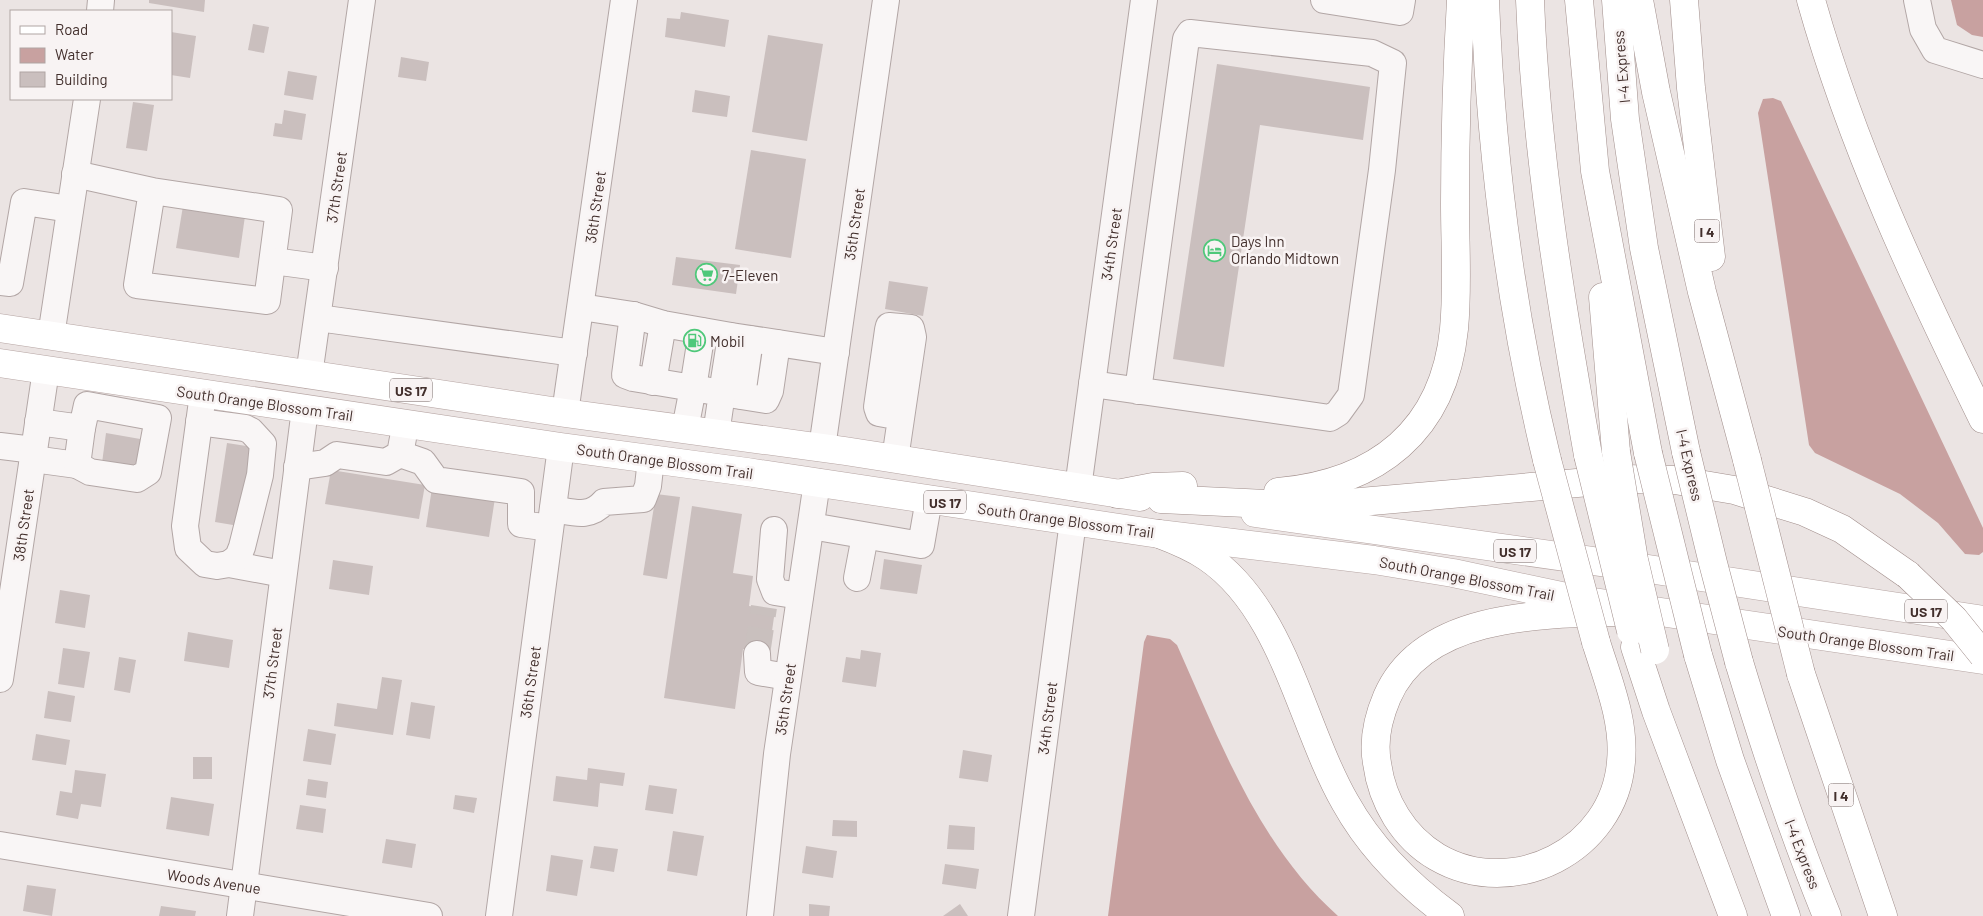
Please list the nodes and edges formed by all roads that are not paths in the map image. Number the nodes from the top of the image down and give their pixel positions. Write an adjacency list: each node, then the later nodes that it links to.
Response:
1 (362, 0): 23 (street, 37th Street)
2 (624, 0): 25 (street, 36th Street)
3 (886, 0): 33 (street, 35th Street)
4 (1144, 0): 38 (street, 34th Street)
5 (1324, 0): 15 (street)
6 (1461, 0): 68 (main road)
7 (1485, 0): 81 (main road, bridge)
8 (1530, 0): 83 (main road, bridge)
9 (1579, 0): 18 (main road)
10 (1616, 0): 99 (main road, I-4 Express, bridge)
11 (1639, 0): 63 (main road)
12 (1684, 0): 63 (main road, I 4)
13 (1811, 0): 48 (main road)
14 (1917, 0): 16 (street)
15 (1401, 6)
16 (1983, 65)
17 (86, 100): 19 (street)
18 (1595, 171): 83 (main road, bridge); 98 (main road, bridge)
19 (75, 174): 20 (street); 21 (street)
20 (152, 191): 22 (street); 22 (street)
21 (70, 209): 24 (street); 30 (street)
22 (273, 261): 23 (street)
23 (325, 268): 27 (street, 37th Street)
24 (0, 282)
25 (581, 307): 26 (street); 34 (street, 36th Street)
26 (634, 315): 28 (street); 39 (street)
27 (318, 318): 34 (street); 37 (street, 37th Street)
28 (682, 327): 31 (street); 39 (street); 39 (street)
29 (0, 328): 30 (main road, South Orange Blossom Trail / US 17)
30 (51, 336): 37 (main road, South Orange Blossom Trail / US 17)
31 (740, 338): 32 (street); 43 (street)
32 (777, 343): 33 (street); 43 (street)
33 (836, 352): 57 (street, 35th Street)
34 (574, 353): 45 (street, 36th Street)
35 (0, 363): 36 (main road, South Orange Blossom Trail / US 17)
36 (46, 370): 40 (main road, South Orange Blossom Trail / US 17); 49 (street, 38th Street)
37 (309, 375): 45 (main road, South Orange Blossom Trail / US 17)
38 (1092, 384): 41 (street); 67 (street, 34th Street)
39 (673, 385): 43 (street); 53 (street)
40 (147, 386): 42 (main road, South Orange Blossom Trail / US 17); 46 (street)
41 (1138, 390): 41 (street)
42 (203, 394): 44 (main road, South Orange Blossom Trail / US 17); 50 (street)
43 (732, 394): 54 (street)
44 (305, 410): 51 (main road, South Orange Blossom Trail / US 17); 65 (street, 37th Street)
45 (565, 413): 53 (main road, South Orange Blossom Trail / US 17)
46 (140, 415): 52 (street); 64 (street)
47 (902, 418): 62 (street)
48 (1983, 419)
49 (38, 422): 52 (street); 60 (street, 38th Street)
50 (200, 422): 77 (street); 77 (street)
51 (406, 424): 56 (main road, South Orange Blossom Trail / US 17); 58 (street)
52 (82, 428): 64 (street)
53 (685, 430): 54 (main road, South Orange Blossom Trail / US 17)
54 (716, 434): 57 (main road, South Orange Blossom Trail / US 17)
55 (0, 446): 60 (street)
56 (561, 448): 59 (main road, South Orange Blossom Trail / US 17); 71 (street, 36th Street)
57 (822, 448): 59 (main road); 62 (main road, South Orange Blossom Trail / US 17)
58 (400, 454): 65 (street); 71 (street)
59 (607, 454): 61 (main road, South Orange Blossom Trail / US 17)
60 (33, 455): 64 (street); 88 (street, 38th Street)
61 (651, 459): 66 (main road, South Orange Blossom Trail / US 17); 71 (street)
62 (896, 459): 67 (main road, South Orange Blossom Trail / US 17)
63 (1747, 460): 100 (main road, I 4, bridge)
64 (77, 465)
65 (297, 467): 78 (street, 37th Street)
66 (817, 482): 67 (main road); 69 (main road, South Orange Blossom Trail / US 17); 73 (street, 35th Street)
67 (1078, 488): 68 (main road, South Orange Blossom Trail / US 17)
68 (1117, 494): 70 (main road, South Orange Blossom Trail / US 17)
69 (929, 499): 72 (main road, South Orange Blossom Trail / US 17); 76 (street)
70 (1161, 499): 82 (main road, South Orange Blossom Trail / US 17); 85 (main road, bridge)
71 (552, 519): 93 (street, 36th Street)
72 (1073, 521): 75 (main road, South Orange Blossom Trail / US 17); 95 (street, 34th Street)
73 (811, 526): 76 (street); 80 (street, 35th Street)
74 (774, 530): 80 (street)
75 (1159, 534): 81 (main road, South Orange Blossom Trail / US 17); 96 (main road)
76 (865, 536): 79 (street)
77 (229, 564): 78 (street)
78 (283, 574): 90 (street, 37th Street)
79 (857, 578)
80 (800, 596): 87 (street, 35th Street)
81 (1655, 611): 86 (main road, South Orange Blossom Trail / US 17)
82 (1983, 620)
83 (1645, 649): 97 (main road)
84 (757, 654): 87 (street)
85 (1983, 655)
86 (1983, 660)
87 (788, 677): 94 (street, 35th Street)
88 (0, 679)
89 (0, 845): 90 (street, Woods Avenue)
90 (245, 886): 91 (street, 37th Street); 92 (street, Woods Avenue)
91 (240, 916)
92 (429, 916)
93 (499, 916)
94 (760, 916)
95 (1021, 916)
96 (1450, 916)
97 (1733, 916)
98 (1786, 916)
99 (1827, 916)
100 (1883, 916)

